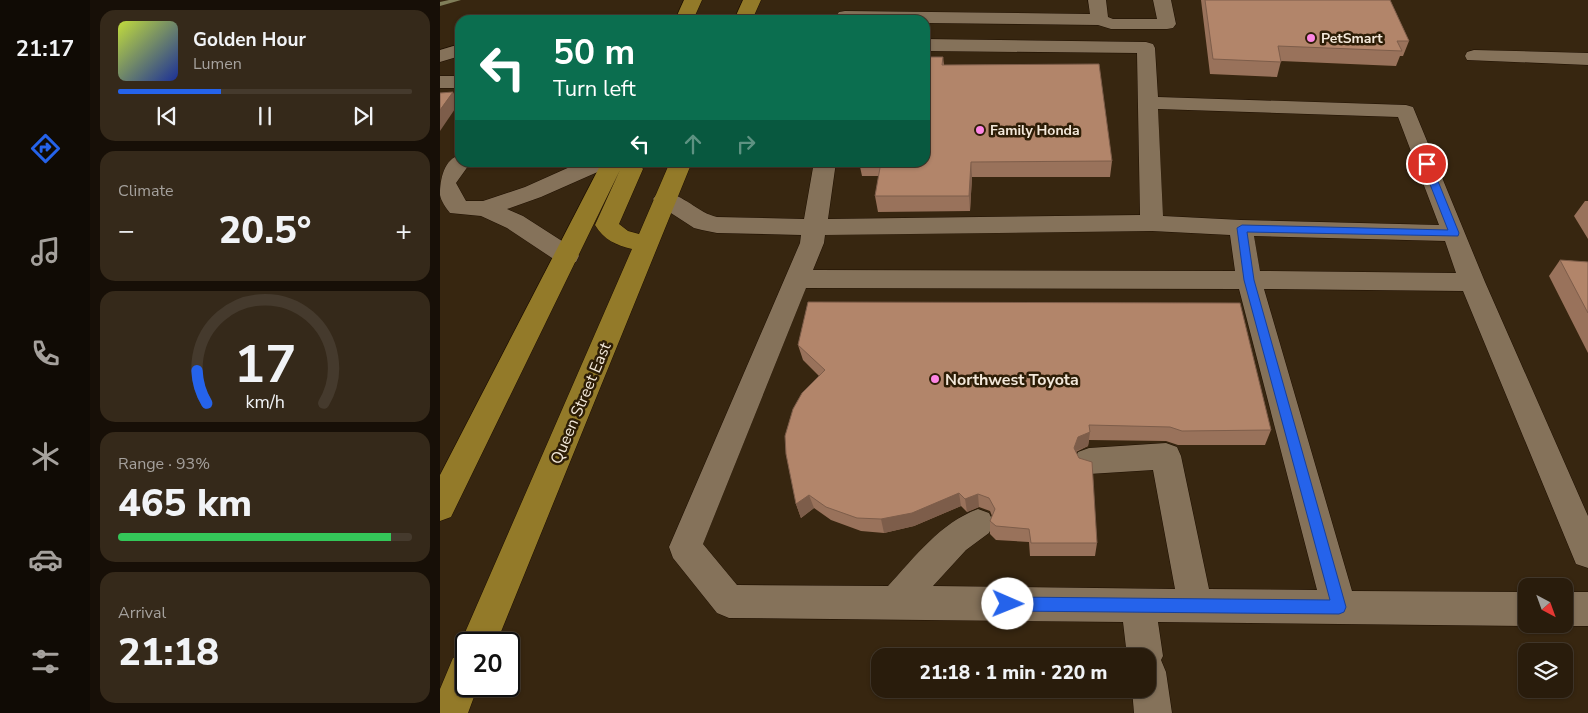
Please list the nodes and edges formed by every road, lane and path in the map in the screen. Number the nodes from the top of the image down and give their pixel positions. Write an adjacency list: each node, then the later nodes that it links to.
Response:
1 (693, 0): 6 (main road)
2 (752, 0): 7 (main road)
3 (1097, 0): 8 (lane)
4 (1162, 0): 9 (lane)
5 (845, 12): 8 (lane)
6 (686, 15)
7 (745, 15)
8 (1100, 20): 9 (lane)
9 (1161, 39): 10 (lane); 17 (lane)
10 (930, 45)
11 (455, 52): 12 (lane)
12 (440, 56)
13 (1474, 56): 14 (lane)
14 (1588, 60)
15 (440, 82): 16 (lane)
16 (455, 82)
17 (1148, 103): 28 (lane); 31 (lane)
18 (456, 167): 24 (lane)
19 (590, 167): 26 (lane)
20 (611, 167): 33 (main road)
21 (630, 167): 32 (main road)
22 (679, 167): 25 (main road, Queen Street East)
23 (824, 167): 29 (lane)
24 (442, 183): 27 (lane)
25 (665, 199): 29 (lane); 32 (main road, Queen Street East)
26 (485, 209): 27 (lane); 33 (lane)
27 (449, 213)
28 (1152, 223): 29 (lane); 30 (lane)
29 (816, 227): 34 (lane)
30 (1242, 228): 31 (lane); 35 (lane)
31 (1454, 233): 36 (lane)
32 (647, 243): 48 (main road, Queen Street East)
33 (567, 256): 38 (main road)
34 (797, 279): 35 (lane); 41 (lane)
35 (1249, 280): 36 (lane); 44 (lane)
36 (1472, 282): 40 (lane)
37 (1089, 461): 43 (lane)
38 (440, 507)
39 (978, 523): 41 (lane)
40 (1588, 553)
41 (896, 602): 42 (lane)
42 (1138, 605): 43 (lane); 49 (lane)
43 (1195, 606): 44 (lane)
44 (1339, 607): 45 (lane)
45 (1518, 609)
46 (1573, 609): 47 (lane)
47 (1588, 609)
48 (483, 632)
49 (1144, 648)
50 (455, 697): 52 (main road)
51 (1151, 698): 53 (lane)
52 (449, 713)
53 (1153, 713)

